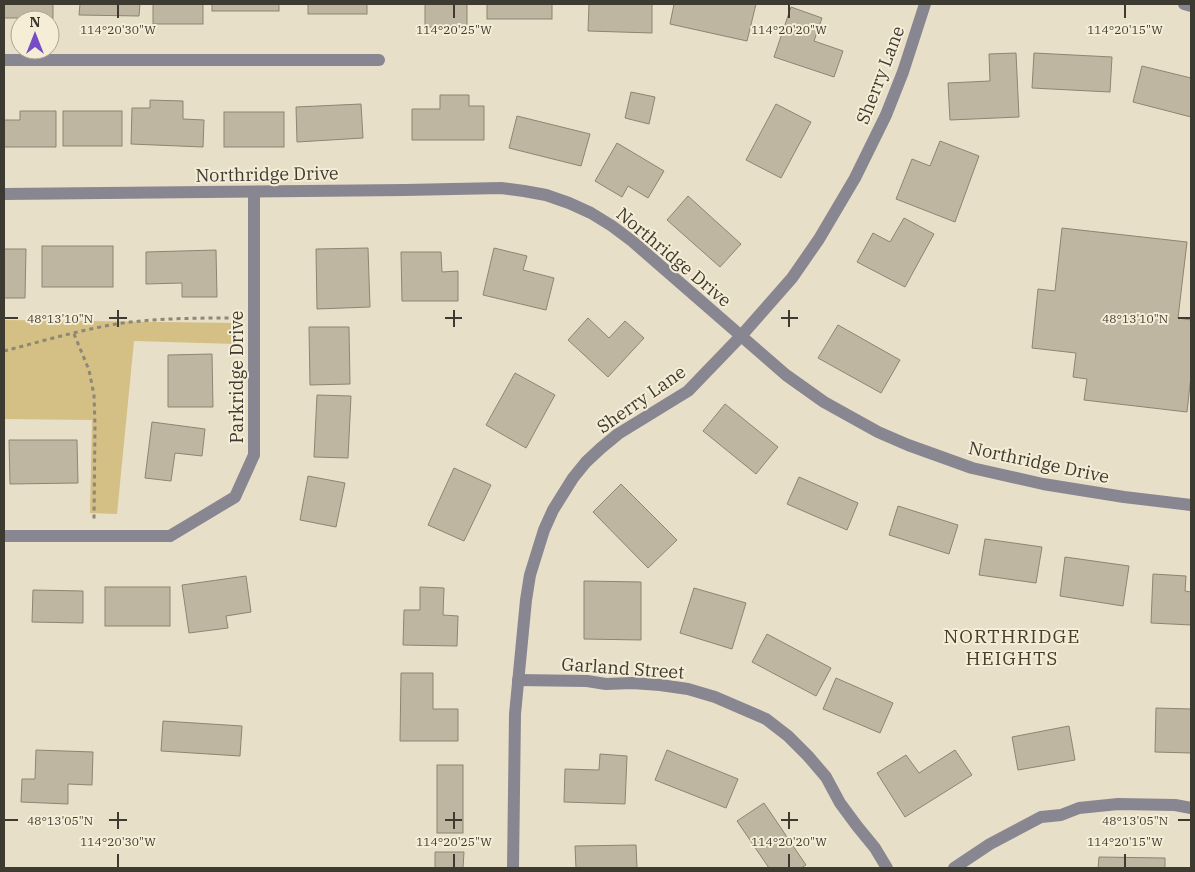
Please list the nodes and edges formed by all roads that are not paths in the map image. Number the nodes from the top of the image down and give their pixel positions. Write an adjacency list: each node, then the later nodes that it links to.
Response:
1 (925, 4): 8 (street, Sherry Lane)
2 (1184, 4): 3 (street)
3 (1191, 6)
4 (4, 60): 5 (street)
5 (379, 60)
6 (254, 192): 7 (street, Northridge Drive); 8 (street, Northridge Drive); 10 (street, Parkridge Drive)
7 (4, 194)
8 (741, 336): 9 (street, Northridge Drive); 11 (street, Sherry Lane)
9 (1191, 505)
10 (4, 536)
11 (518, 680): 13 (street, Sherry Lane); 14 (street, Garland Street)
12 (1191, 808): 15 (street)
13 (513, 868)
14 (887, 868)
15 (954, 868)

